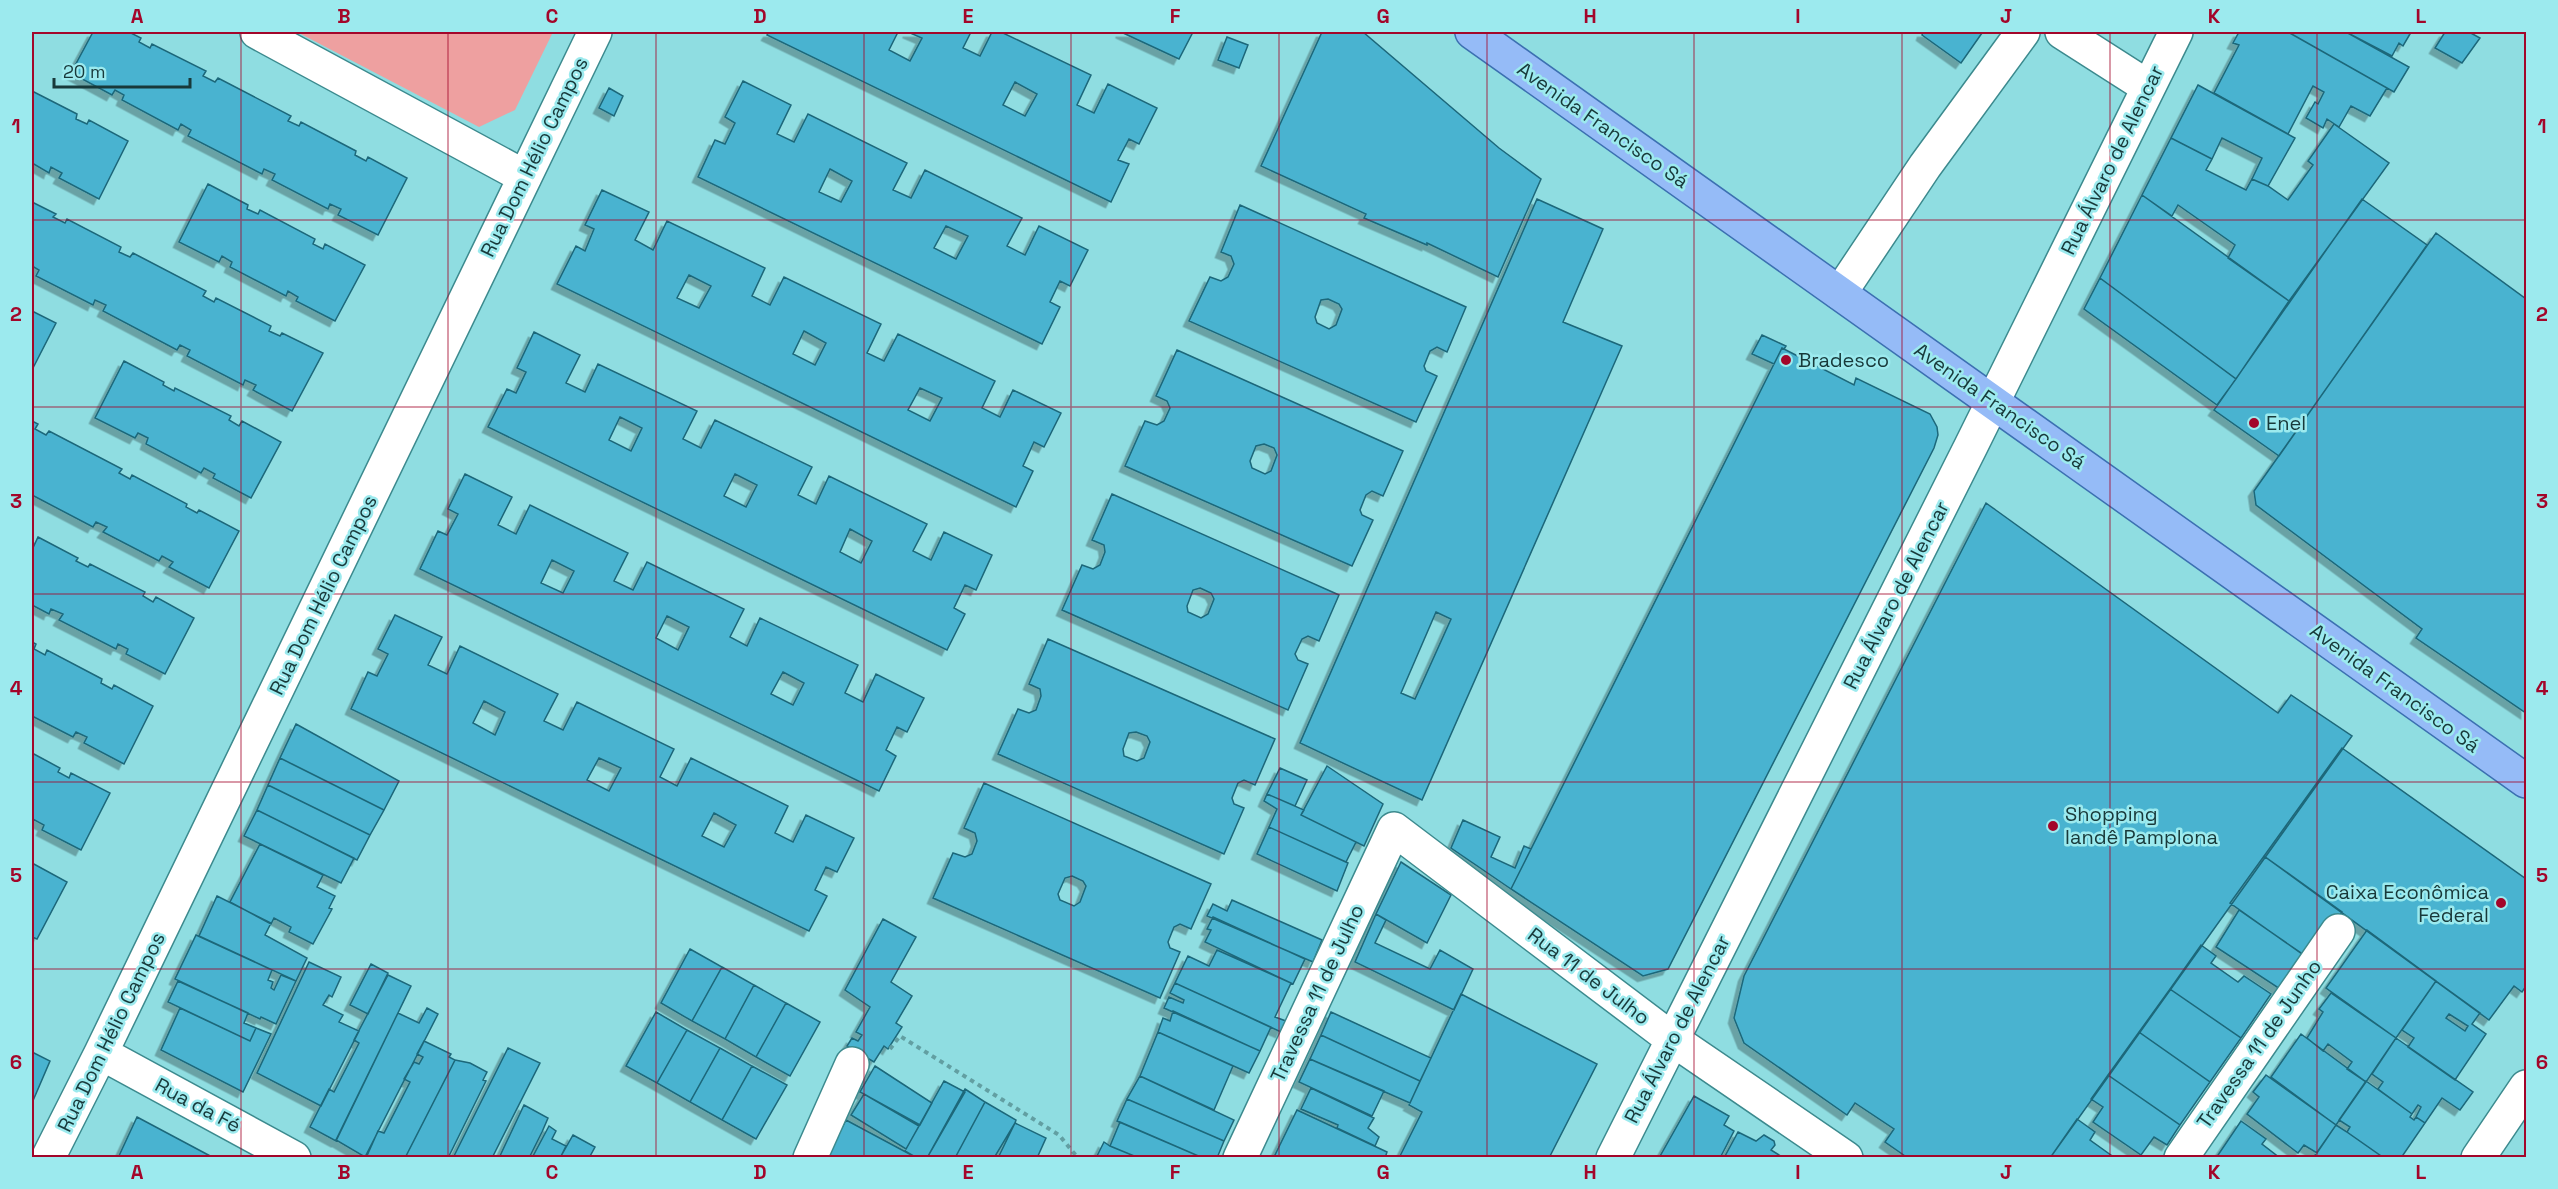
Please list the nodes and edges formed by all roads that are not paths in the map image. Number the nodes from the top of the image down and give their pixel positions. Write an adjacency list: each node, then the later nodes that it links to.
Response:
1 (257, 32): 8 (street)
2 (595, 32): 8 (street, Rua Dom Hélio Campos)
3 (1472, 32): 9 (main road, Avenida Francisco Sá)
4 (2023, 32): 9 (street)
5 (2062, 32): 7 (street)
6 (2176, 32): 7 (street, Rua Álvaro de Alencar)
7 (2148, 87): 10 (street, Rua Álvaro de Alencar)
8 (525, 177): 15 (street, Rua Dom Hélio Campos)
9 (1840, 293): 10 (main road, Avenida Francisco Sá)
10 (1993, 401): 11 (main road, Avenida Francisco Sá); 14 (street, Rua Álvaro de Alencar)
11 (2526, 782)
12 (1394, 830): 14 (street, Rua 11 de Julho); 21 (street, Travessa 11 de Julho)
13 (2338, 931): 24 (street, Travessa 11 de Junho)
14 (1672, 1039): 22 (street, Rua Álvaro de Alencar); 23 (street, Rua 11 de Julho)
15 (101, 1053): 18 (street, Rua Dom Hélio Campos); 19 (street, Rua da Fé)
16 (852, 1064): 20 (street)
17 (2526, 1087): 25 (street)
18 (48, 1158)
19 (294, 1158)
20 (810, 1158)
21 (1240, 1158)
22 (1613, 1158)
23 (1846, 1158)
24 (2181, 1158)
25 (2478, 1158)

